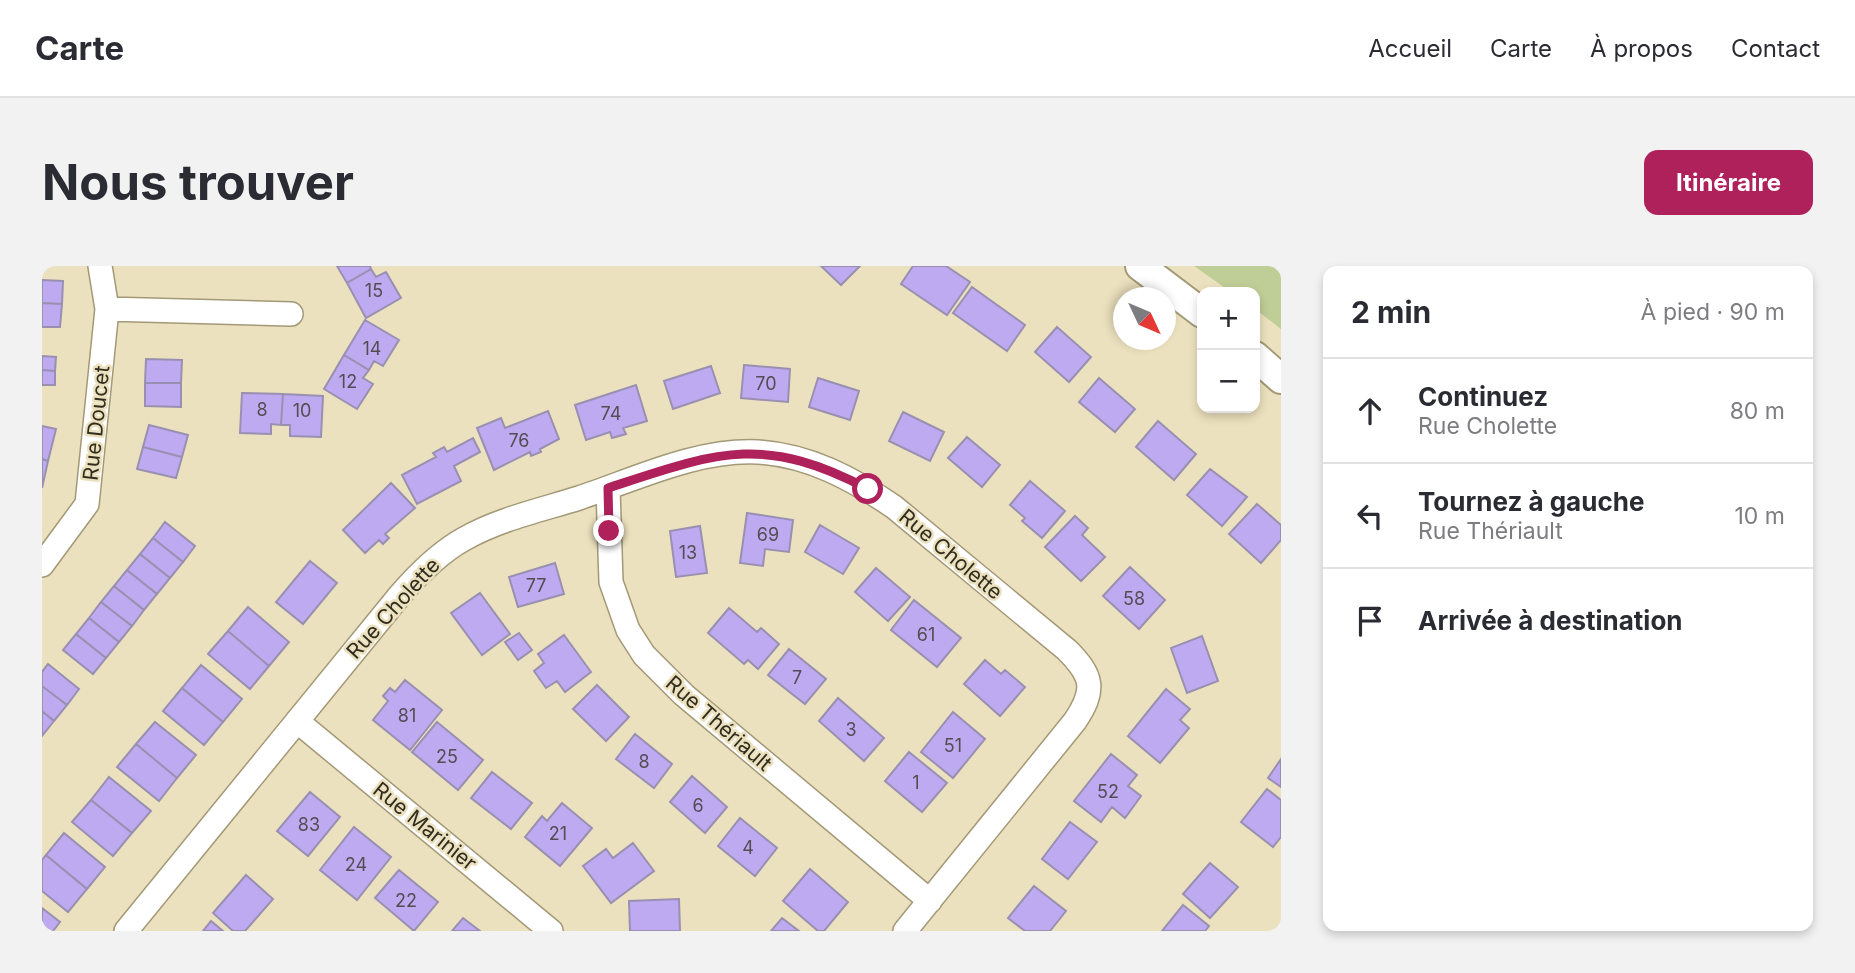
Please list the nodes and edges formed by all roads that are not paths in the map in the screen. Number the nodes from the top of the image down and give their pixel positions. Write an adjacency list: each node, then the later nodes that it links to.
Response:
1 (100, 266): 3 (street, Rue Doucet)
2 (1140, 266): 4 (street)
3 (107, 309): 5 (street); 9 (street, Rue Doucet)
4 (1197, 309)
5 (291, 314)
6 (1260, 360): 7 (street)
7 (1281, 379)
8 (608, 488): 10 (street, Rue Cholette); 11 (street, Rue Thériault); 11 (street, Rue Cholette)
9 (42, 565)
10 (297, 721): 12 (street, Rue Cholette); 13 (street, Rue Marinier)
11 (930, 901): 14 (street, Rue Cholette)
12 (125, 931)
13 (551, 931)
14 (905, 931)

